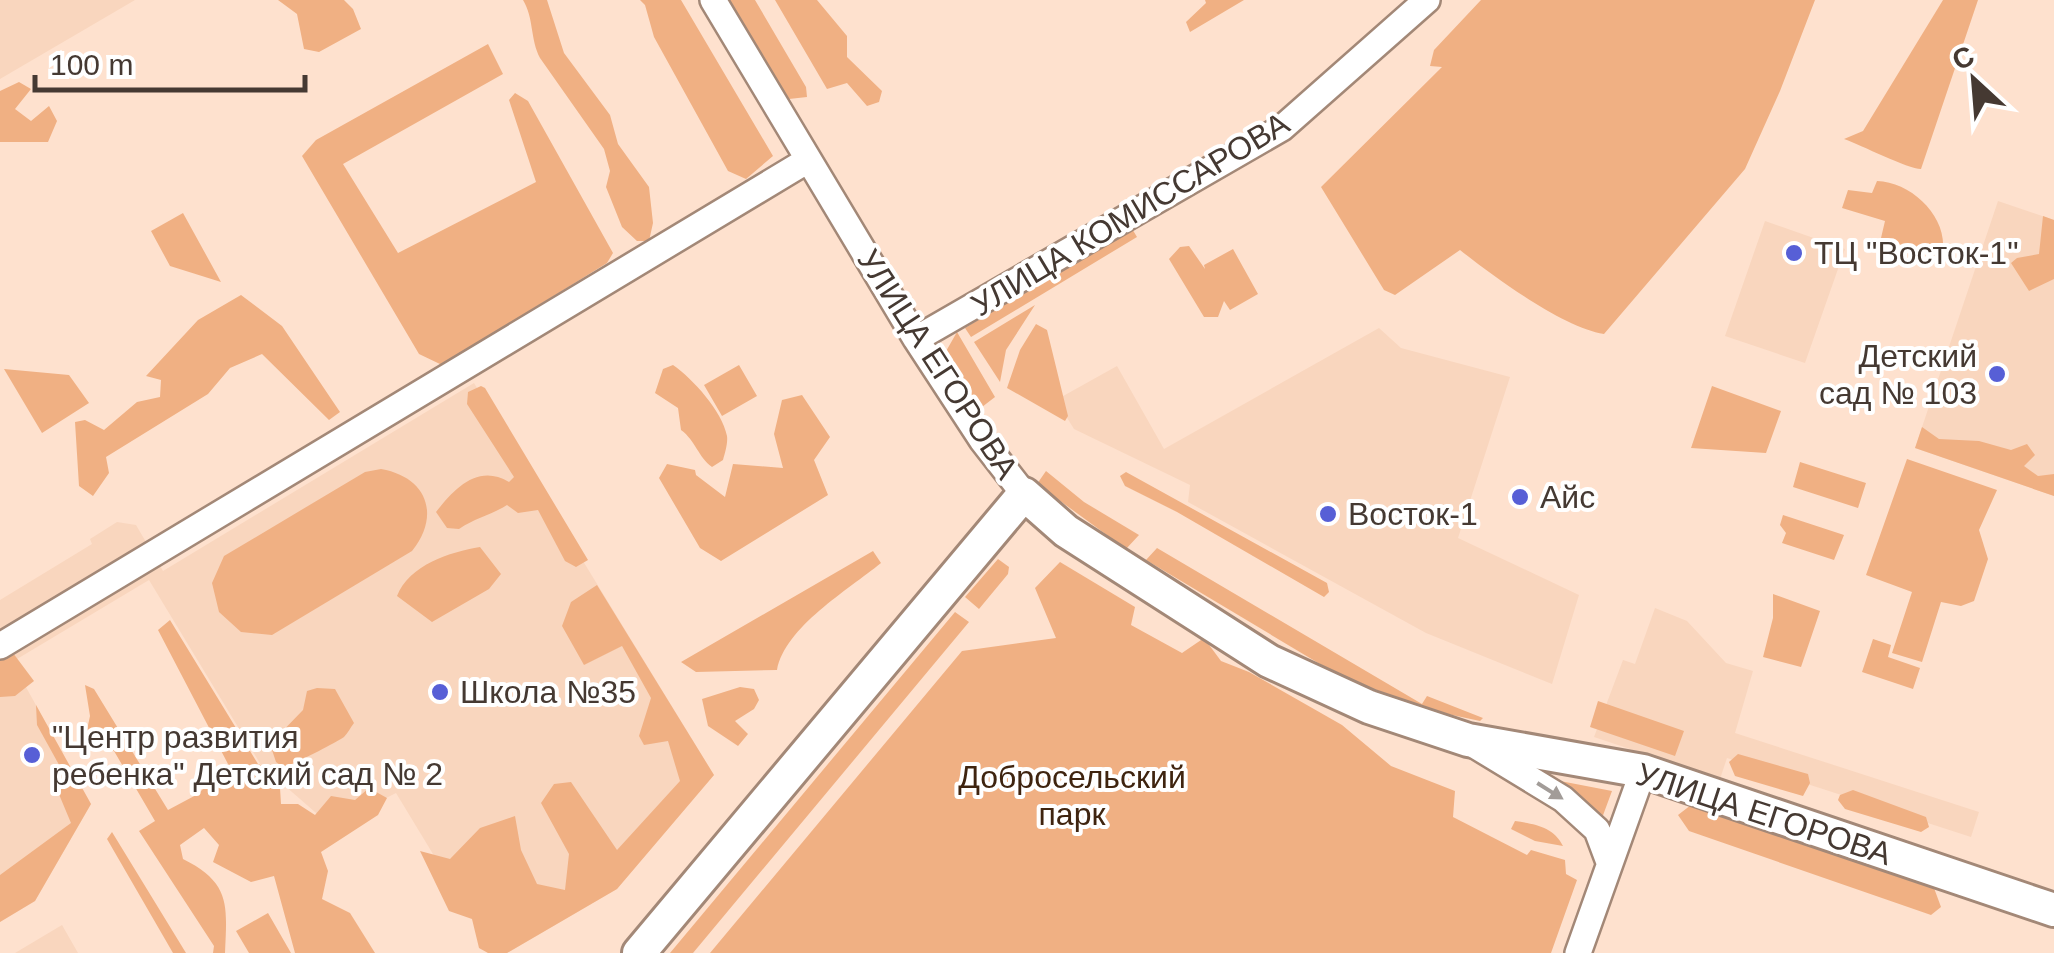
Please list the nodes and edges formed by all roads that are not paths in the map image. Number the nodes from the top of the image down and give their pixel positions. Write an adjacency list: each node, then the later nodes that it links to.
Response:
1 (712, 0): 3 (street, УЛИЦА ЕГОРОВА)
2 (1427, 0): 4 (street, УЛИЦА КОМИССАРОВА)
3 (808, 160): 4 (street, УЛИЦА ЕГОРОВА); 6 (street)
4 (916, 339): 5 (street, УЛИЦА ЕГОРОВА)
5 (1024, 494): 7 (main road, УЛИЦА ЕГОРОВА); 11 (main road)
6 (0, 646)
7 (1468, 740): 8 (main road, УЛИЦА ЕГОРОВА); 9 (street, УЛИЦА ЕГОРОВА, one-way to 9)
8 (1643, 772): 9 (street); 10 (main road, УЛИЦА ЕГОРОВА)
9 (1609, 862): 12 (street)
10 (2054, 910)
11 (639, 953)
12 (1578, 953)

